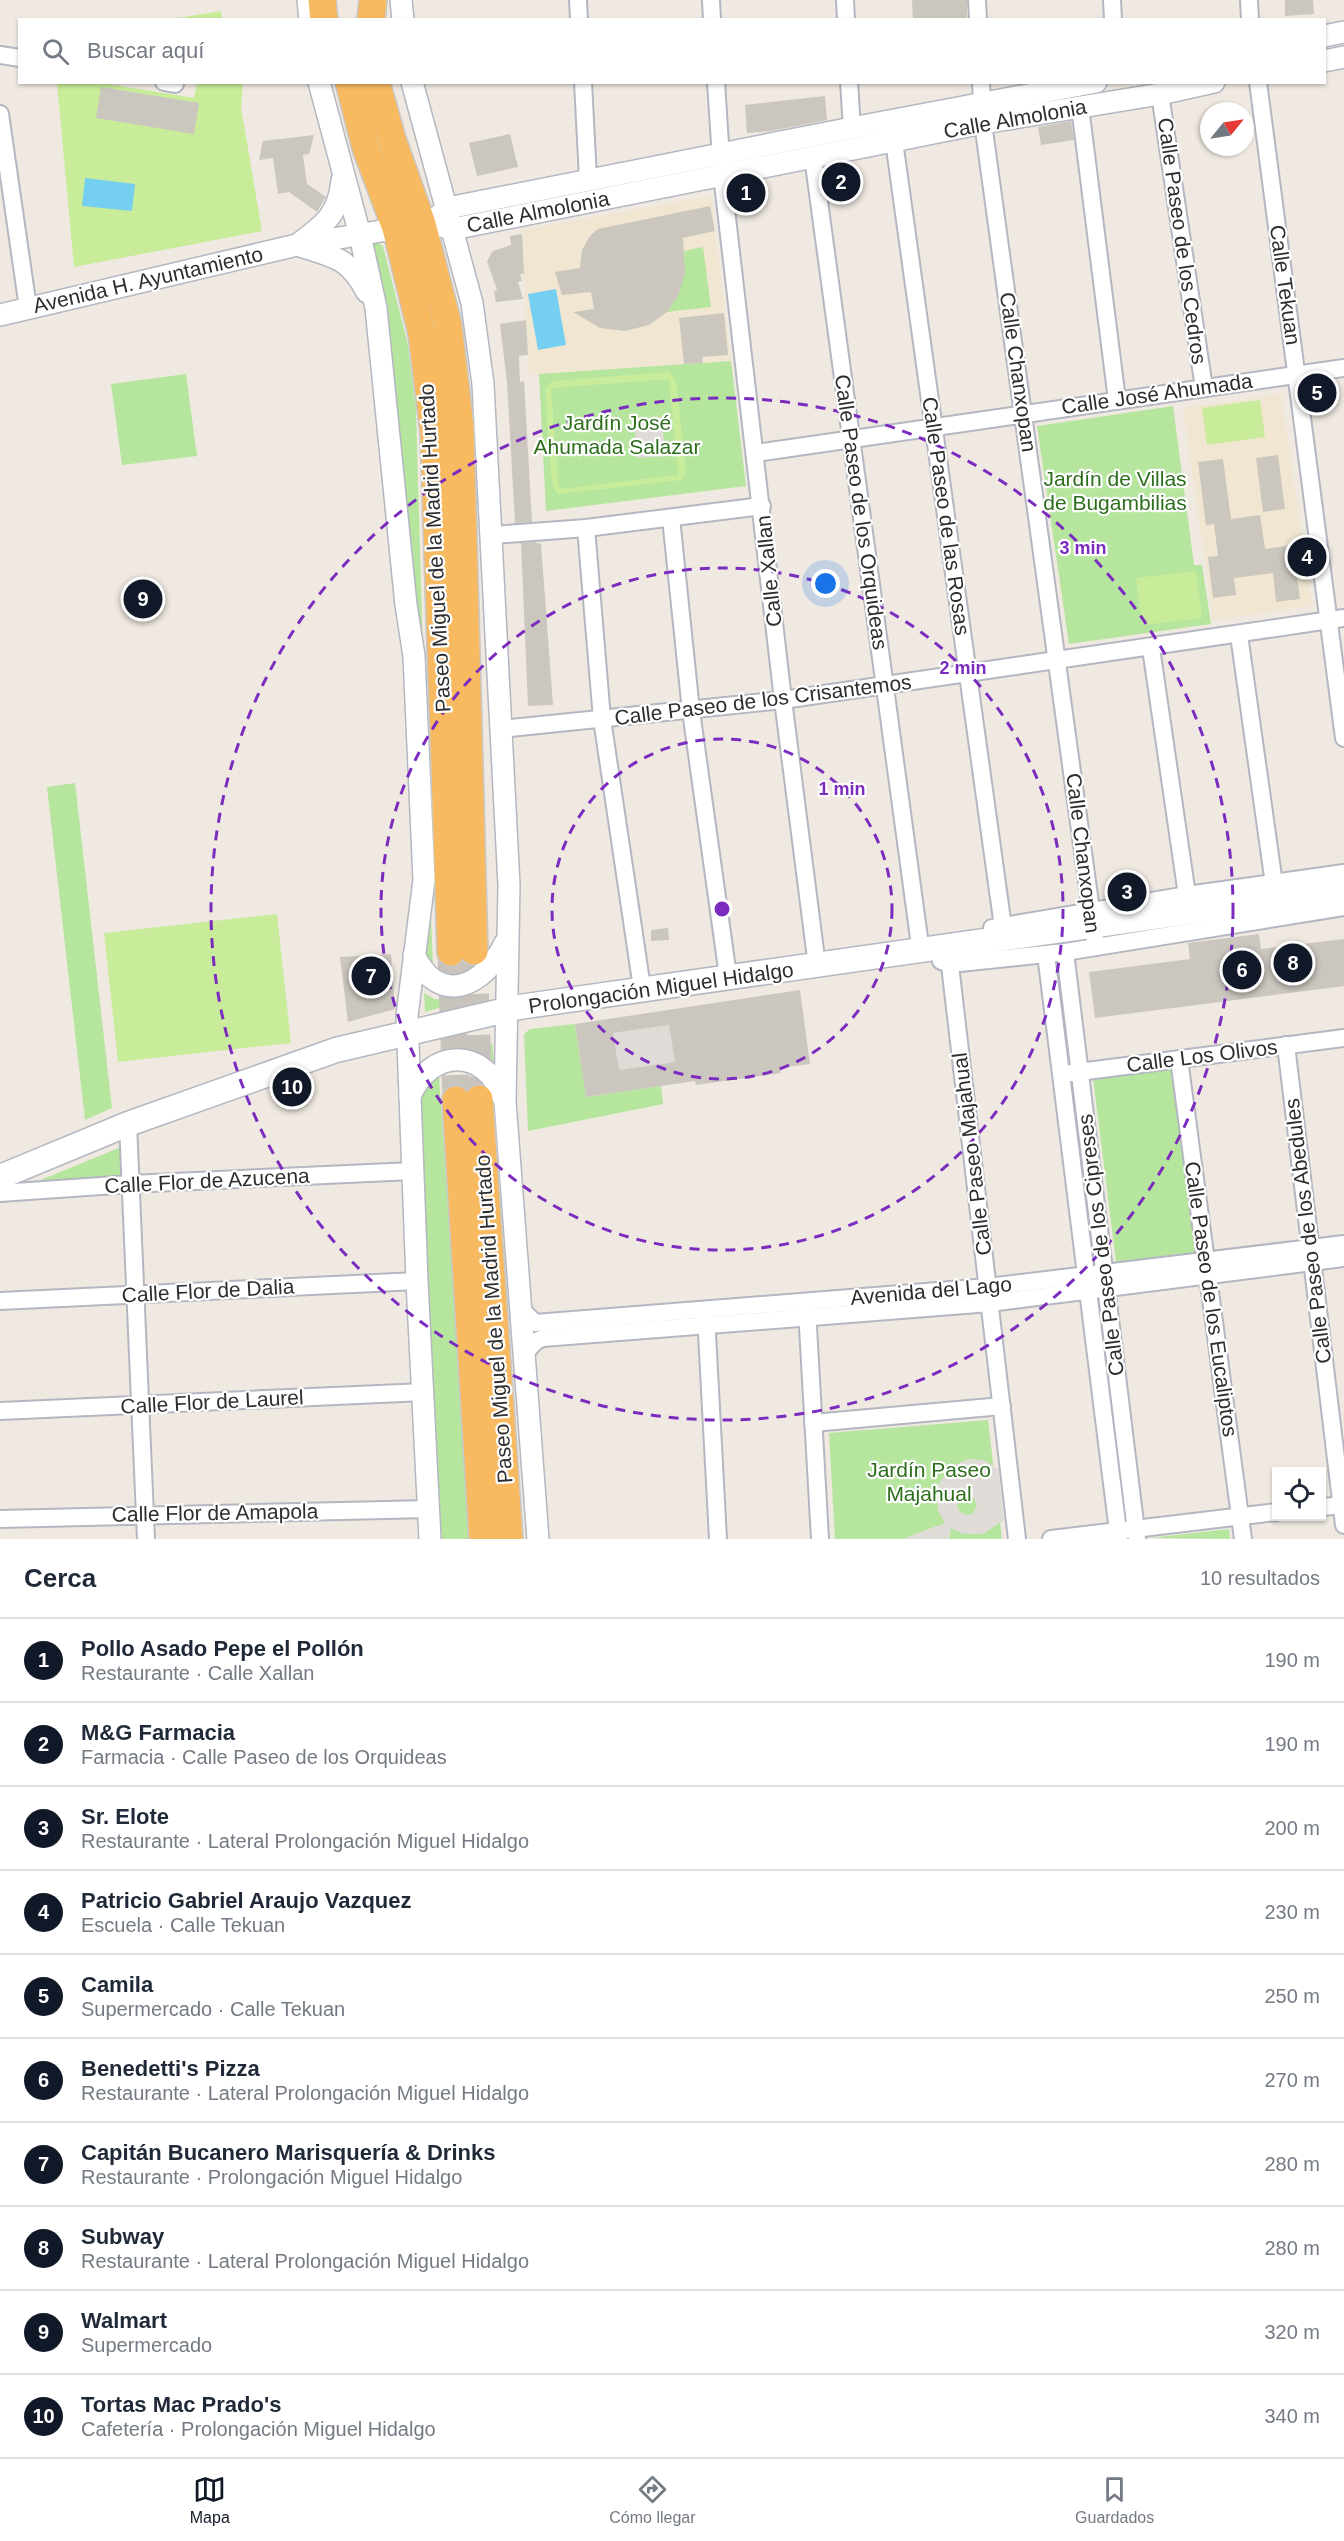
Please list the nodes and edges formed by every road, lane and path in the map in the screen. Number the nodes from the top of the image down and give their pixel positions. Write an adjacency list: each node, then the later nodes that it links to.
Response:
1 (308, 0): 13 (street)
2 (322, 0): 14 (highway)
3 (339, 0): 15 (highway)
4 (367, 0): 16 (highway)
5 (373, 0): 17 (highway)
6 (402, 0): 18 (street)
7 (578, 0): 19 (street)
8 (711, 0): 20 (street)
9 (845, 0): 21 (street)
10 (977, 0): 22 (street)
11 (1112, 0): 23 (street)
12 (1249, 0): 24 (street)
13 (310, 18)
14 (324, 18)
15 (340, 18)
16 (370, 18)
17 (370, 18)
18 (403, 18)
19 (579, 18)
20 (712, 18)
21 (846, 18)
22 (978, 18)
23 (1113, 18)
24 (1250, 18)
25 (1344, 32): 26 (street)
26 (1326, 36)
27 (0, 54): 29 (street)
28 (1344, 57): 30 (street)
29 (18, 58)
30 (1326, 60)
31 (320, 84): 50 (street)
32 (350, 84): 54 (highway, Paseo Miguel de la Madrid Hurtado)
33 (377, 84): 54 (highway, Paseo Miguel de la Madrid Hurtado)
34 (413, 84): 53 (street)
35 (583, 84): 52 (street)
36 (716, 84): 48 (street)
37 (849, 84): 46 (street)
38 (1085, 84): 43 (street, Calle Almolonia)
39 (1205, 84): 42 (street, Calle Almolonia)
40 (1258, 84): 61 (street, Calle Tekuan)
41 (1267, 84): 61 (street, Calle Tekuan)
42 (1161, 94): 44 (street, Calle Almolonia); 62 (street, Calle Paseo de los Cedros)
43 (982, 103): 44 (street, Calle Almolonia); 46 (street, Calle Almolonia); 47 (street, Calle Almolonia); 64 (street, Calle Chanxopan)
44 (1080, 107): 63 (street)
45 (0, 114): 57 (street)
46 (852, 128): 48 (street, Calle Almolonia)
47 (894, 141): 49 (street, Calle Almolonia); 65 (street, Calle Paseo de las Rosas)
48 (720, 154): 51 (street, Calle Xallan); 52 (street, Calle Almolonia)
49 (813, 157): 51 (street, Calle Almolonia); 66 (street, Calle Paseo de los Orquideas)
50 (342, 173): 55 (street); 56 (street)
51 (722, 175): 53 (street, Calle Almolonia); 67 (street, Calle Xallan)
52 (588, 179): 53 (street, Calle Almolonia)
53 (450, 218): 54 (street, Calle Almolonia); 71 (street)
54 (416, 225): 55 (street, Avenida H. Ayuntamiento); 93 (highway, Paseo Miguel de la Madrid Hurtado)
55 (360, 235): 56 (street, Avenida H. Ayuntamiento); 58 (street)
56 (297, 245): 57 (street, Avenida H. Ayuntamiento); 58 (street)
57 (28, 308): 59 (street, Avenida H. Ayuntamiento)
58 (376, 308): 96 (street)
59 (0, 315)
60 (1344, 368): 61 (street, Calle José Ahumada)
61 (1301, 373): 62 (street, Calle José Ahumada); 72 (street, Calle Tekuan)
62 (1204, 388): 63 (street, Calle José Ahumada)
63 (1117, 400): 64 (street, Calle José Ahumada)
64 (1023, 414): 65 (street, Calle José Ahumada); 75 (street, Calle Chanxopan)
65 (933, 427): 66 (street, Calle José Ahumada); 77 (street, Calle Paseo de las Rosas)
66 (851, 439): 67 (street, Calle José Ahumada); 78 (street, Calle Paseo de los Orquideas)
67 (756, 453): 68 (street, Calle Xallan)
68 (762, 506): 69 (street); 79 (street, Calle Xallan)
69 (671, 518): 70 (street); 80 (street)
70 (586, 528): 71 (street); 81 (street)
71 (493, 535): 82 (street)
72 (1336, 620): 73 (street, Calle Paseo de los Crisantemos); 76 (street, Calle Tekuan); 83 (street, Calle Tekuan)
73 (1239, 635): 74 (street, Calle Paseo de los Crisantemos); 85 (street)
74 (1151, 648): 75 (street, Calle Paseo de los Crisantemos); 87 (street)
75 (1058, 662): 77 (street, Calle Paseo de los Crisantemos); 90 (street, Calle Chanxopan)
76 (1344, 672)
77 (968, 675): 78 (street, Calle Paseo de los Crisantemos); 89 (street, Calle Paseo de las Rosas)
78 (884, 687): 79 (street, Calle Paseo de los Crisantemos); 92 (street, Calle Paseo de los Orquideas)
79 (783, 700): 80 (street, Calle Paseo de los Crisantemos); 98 (street, Calle Xallan)
80 (691, 711): 81 (street, Calle Paseo de los Crisantemos); 99 (street)
81 (602, 719): 82 (street, Calle Paseo de los Crisantemos); 100 (street)
82 (501, 729): 91 (street)
83 (1344, 738)
84 (1344, 873): 85 (street)
85 (1274, 884): 87 (street)
86 (1344, 890): 90 (main road, Prolongación Miguel Hidalgo)
87 (1187, 895): 90 (street)
88 (1344, 907): 90 (street)
89 (1003, 927): 90 (street); 92 (street)
90 (1094, 928): 94 (street); 97 (main road, Prolongación Miguel Hidalgo)
91 (507, 940): 96 (street); 101 (street)
92 (920, 945): 97 (main road, Prolongación Miguel Hidalgo); 98 (main road, Prolongación Miguel Hidalgo)
93 (462, 951)
94 (1065, 952): 95 (street); 106 (street, Calle Paseo de los Cipreses)
95 (1046, 954): 97 (street); 107 (street, Calle Paseo de los Cipreses)
96 (414, 955): 102 (street)
97 (949, 956): 123 (street, Calle Paseo Majahual)
98 (816, 961): 99 (main road, Prolongación Miguel Hidalgo)
99 (733, 976): 100 (main road, Prolongación Miguel Hidalgo)
100 (642, 988): 101 (main road, Prolongación Miguel Hidalgo)
101 (506, 1010): 102 (main road, Prolongación Miguel Hidalgo); 109 (street)
102 (408, 1032): 108 (street); 110 (main road, Prolongación Miguel Hidalgo)
103 (1344, 1038): 104 (street, Calle Los Olivos)
104 (1286, 1045): 105 (street, Calle Los Olivos); 116 (street, Calle Paseo de los Abedules)
105 (1179, 1059): 106 (street, Calle Los Olivos); 118 (street, Calle Paseo de los Eucaliptos)
106 (1080, 1072): 107 (street, Calle Los Olivos); 120 (street, Calle Paseo de los Cipreses)
107 (1061, 1074): 121 (street, Calle Paseo de los Cipreses)
108 (410, 1098): 109 (street); 111 (street)
109 (480, 1100): 125 (street); 147 (highway, Paseo Miguel de la Madrid Hurtado); 148 (highway, Paseo Miguel de la Madrid Hurtado)
110 (128, 1124): 112 (main road, Prolongación Miguel Hidalgo); 113 (street)
111 (414, 1171): 113 (street, Calle Flor de Azucena); 119 (street)
112 (0, 1177)
113 (130, 1184): 114 (street, Calle Flor de Azucena); 122 (street)
114 (0, 1193)
115 (1344, 1244): 116 (street, Avenida del Lago)
116 (1311, 1255): 117 (street, Avenida del Lago); 118 (street, Avenida del Lago); 135 (street, Calle Paseo de los Abedules)
117 (1344, 1258)
118 (1206, 1268): 120 (street, Avenida del Lago); 140 (street, Calle Paseo de los Eucaliptos)
119 (417, 1281): 122 (street, Calle Flor de Dalia); 130 (street)
120 (1105, 1281): 121 (street, Avenida del Lago); 143 (street, Calle Paseo de los Cipreses)
121 (1087, 1283): 123 (street, Avenida del Lago); 144 (street, Calle Paseo de los Cipreses)
122 (135, 1295): 124 (street, Calle Flor de Dalia); 131 (street)
123 (989, 1295): 126 (street, Avenida del Lago); 132 (street, Calle Paseo Majahual)
124 (0, 1301)
125 (522, 1310): 128 (street, Avenida del Lago); 129 (street)
126 (807, 1310): 127 (street, Avenida del Lago); 134 (street)
127 (706, 1318): 128 (street, Avenida del Lago); 150 (street)
128 (650, 1322): 129 (street, Avenida del Lago)
129 (524, 1354): 149 (street)
130 (424, 1392): 131 (street, Calle Flor de Laurel); 137 (street)
131 (141, 1406): 133 (street, Calle Flor de Laurel); 139 (street)
132 (1002, 1406): 134 (street); 152 (street, Calle Paseo Majahual)
133 (0, 1411)
134 (813, 1423): 151 (street)
135 (1343, 1505): 136 (street); 142 (street, Calle Paseo de los Abedules)
136 (1326, 1507)
137 (429, 1509): 139 (street, Calle Flor de Amapola); 146 (street)
138 (1272, 1513): 140 (street)
139 (145, 1514): 141 (street, Calle Flor de Amapola); 145 (street)
140 (1240, 1517): 143 (street); 154 (street, Calle Paseo de los Eucaliptos)
141 (0, 1519)
142 (1344, 1525)
143 (1136, 1534): 144 (street)
144 (1118, 1535): 153 (street)
145 (146, 1539)
146 (430, 1539)
147 (483, 1539)
148 (509, 1539)
149 (538, 1539)
150 (718, 1539)
151 (820, 1539)
152 (1017, 1539)
153 (1051, 1539)
154 (1243, 1539)

